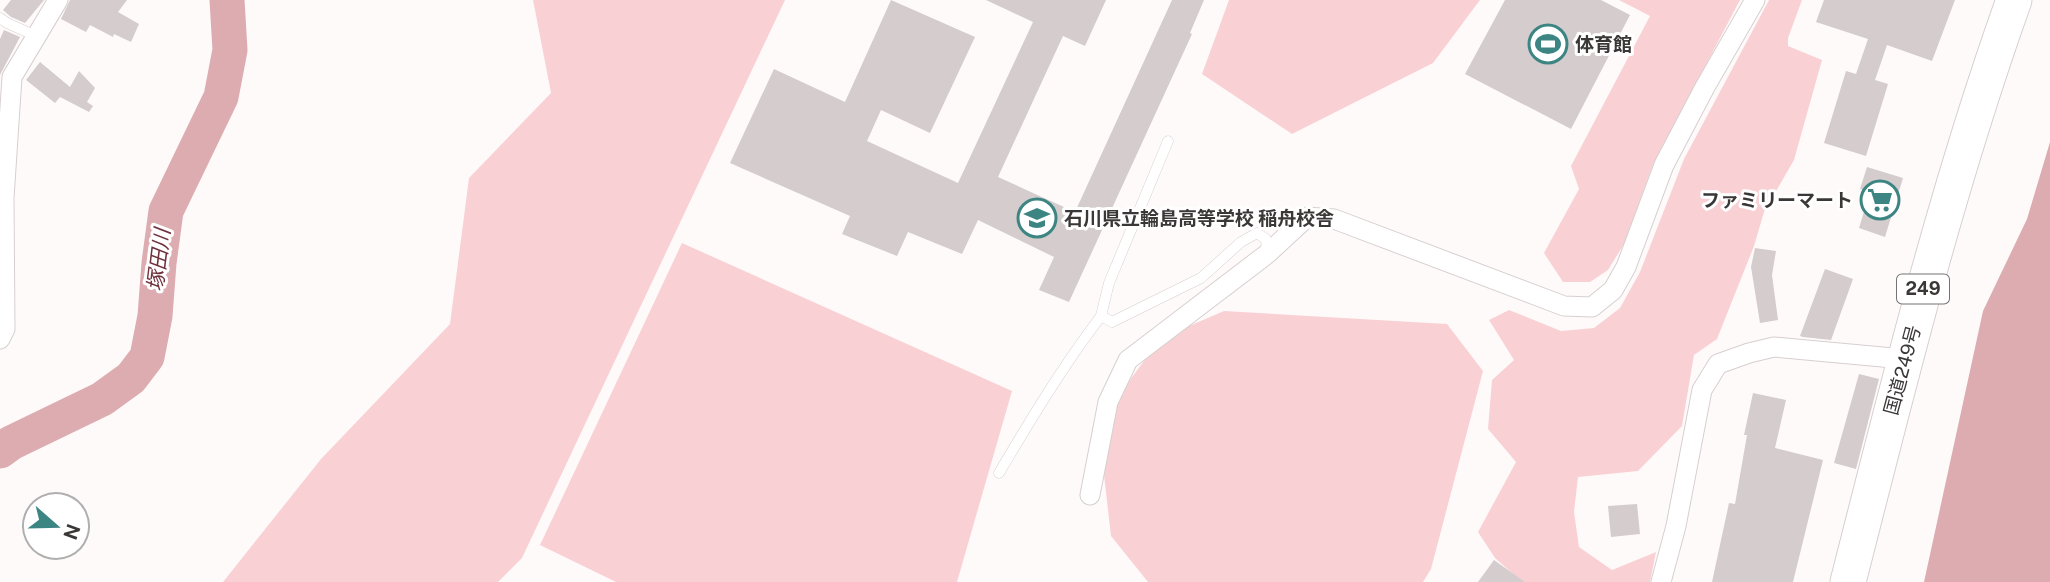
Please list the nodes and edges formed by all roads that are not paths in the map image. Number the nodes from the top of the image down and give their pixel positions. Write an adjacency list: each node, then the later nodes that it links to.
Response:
1 (58, 0): 5 (street)
2 (1755, 0): 9 (street)
3 (2014, 0): 12 (highway, 国道249号 / 249)
4 (0, 18): 5 (lane)
5 (36, 36): 6 (street)
6 (5, 98): 8 (street)
7 (1168, 141): 10 (lane)
8 (2, 199): 11 (street)
9 (1267, 254): 10 (lane); 14 (street)
10 (1101, 316): 13 (lane)
11 (0, 339)
12 (1904, 359): 15 (street); 16 (highway, 国道249号 / 249)
13 (999, 473)
14 (1090, 495)
15 (1661, 582)
16 (1848, 582)

